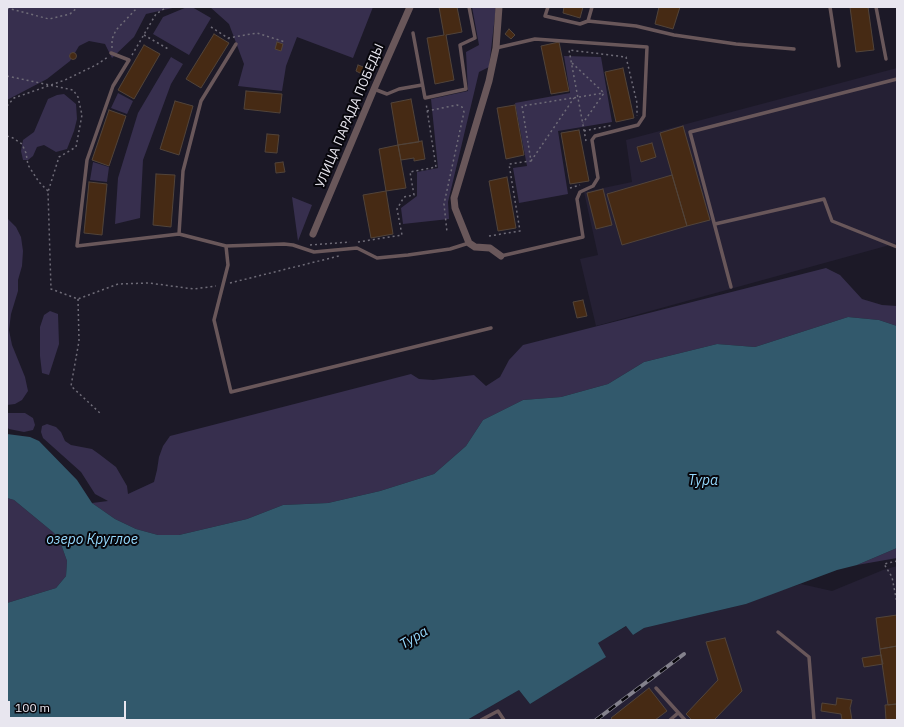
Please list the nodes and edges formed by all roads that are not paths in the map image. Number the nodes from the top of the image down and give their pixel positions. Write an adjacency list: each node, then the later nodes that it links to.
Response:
1 (410, 7): 18 (street, УЛИЦА ПАРАДА ПОБЕДЫ)
2 (469, 7): 17 (lane)
3 (499, 7): 11 (street)
4 (548, 7): 8 (lane)
5 (592, 7): 8 (lane)
6 (830, 7): 15 (lane)
7 (876, 7): 14 (lane)
8 (588, 21): 12 (lane)
9 (413, 33): 17 (lane)
10 (236, 44): 20 (lane)
11 (496, 48): 22 (street); 25 (lane)
12 (794, 49)
13 (111, 53): 20 (lane)
14 (886, 59)
15 (839, 66)
16 (897, 79): 19 (lane)
17 (422, 85): 18 (lane)
18 (374, 88): 21 (street, УЛИЦА ПАРАДА ПОБЕДЫ)
19 (715, 224): 24 (lane); 26 (lane)
20 (179, 234): 23 (lane)
21 (313, 234)
22 (469, 243): 23 (lane); 25 (street)
23 (226, 246): 27 (lane)
24 (897, 247)
25 (502, 256)
26 (731, 287)
27 (491, 328)
28 (778, 632): 35 (lane)
29 (656, 688): 30 (lane)
30 (678, 713): 33 (lane); 34 (lane)
31 (481, 720): 32 (lane)
32 (504, 720)
33 (670, 720)
34 (685, 720)
35 (814, 720)

